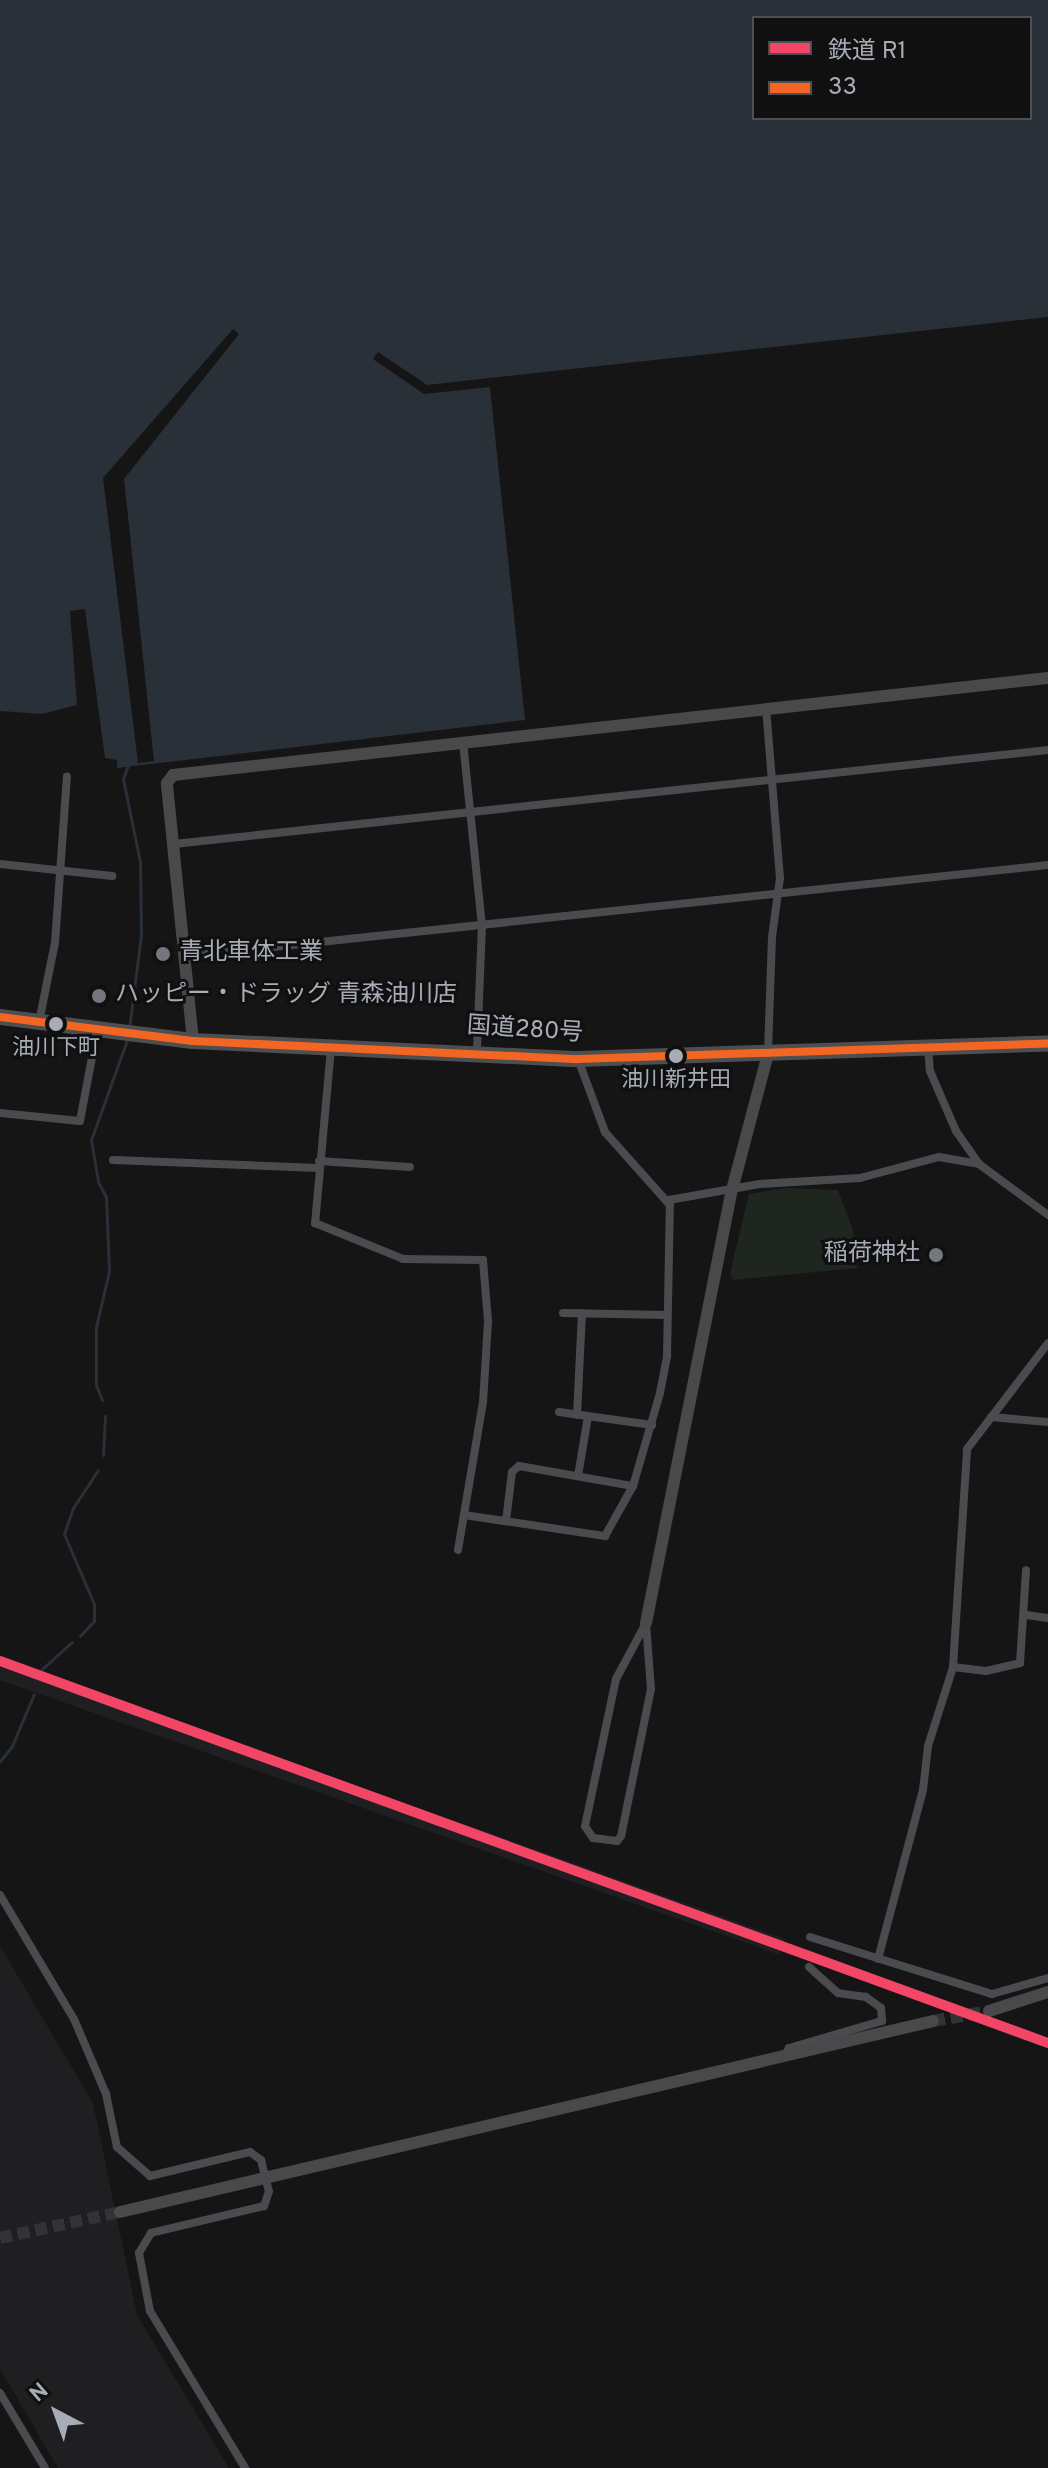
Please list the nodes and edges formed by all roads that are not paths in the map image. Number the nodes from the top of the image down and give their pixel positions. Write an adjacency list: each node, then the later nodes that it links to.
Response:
1 (1048, 678): 2 (street)
2 (766, 708): 3 (street); 6 (street)
3 (463, 742): 7 (street); 8 (street)
4 (1048, 750): 6 (street)
5 (67, 776): 11 (street)
6 (773, 779): 7 (street); 13 (street)
7 (470, 812): 8 (street); 14 (street)
8 (174, 844): 15 (street)
9 (0, 864): 11 (street)
10 (1048, 865): 13 (street)
11 (60, 870): 12 (street); 17 (street)
12 (112, 876)
13 (779, 892): 14 (street); 24 (street)
14 (482, 925): 15 (street); 23 (street)
15 (187, 956): 19 (street)
16 (0, 1017): 17 (highway, 国道280号)
17 (39, 1023): 18 (highway, 国道280号)
18 (97, 1031): 19 (highway, 国道280号); 26 (street)
19 (193, 1041): 22 (highway, 国道280号)
20 (1048, 1043): 21 (highway, 国道280号)
21 (928, 1045): 24 (highway, 国道280号); 29 (street)
22 (331, 1047): 23 (highway, 国道280号); 28 (street)
23 (477, 1052): 25 (highway, 国道280号)
24 (768, 1054): 25 (highway, 国道280号); 31 (street)
25 (578, 1059): 32 (street)
26 (0, 1113)
27 (113, 1160): 28 (street)
28 (319, 1164): 30 (street); 46 (street)
29 (979, 1164): 31 (street); 33 (street)
30 (410, 1167)
31 (732, 1190): 32 (street); 52 (street)
32 (669, 1200): 36 (street)
33 (1048, 1215)
34 (563, 1313): 35 (street)
35 (582, 1313): 36 (street); 39 (street)
36 (667, 1315): 43 (street)
37 (1048, 1343): 41 (street)
38 (559, 1412): 39 (street)
39 (577, 1415): 40 (street)
40 (588, 1416): 43 (street); 44 (street)
41 (991, 1417): 42 (street); 53 (street)
42 (1048, 1422)
43 (652, 1425): 45 (street)
44 (578, 1476): 45 (street); 47 (street)
45 (633, 1486): 47 (street)
46 (464, 1515): 47 (street); 48 (street)
47 (506, 1521)
48 (458, 1550)
49 (1026, 1570): 50 (street)
50 (1026, 1615): 51 (street); 53 (street)
51 (1048, 1618)
52 (646, 1623): 52 (street)
53 (953, 1667): 56 (street)
54 (0, 1895): 63 (street)
55 (810, 1937): 56 (street)
56 (878, 1959): 58 (street)
57 (809, 1967): 62 (street)
58 (1048, 1978)
59 (1048, 1992): 60 (street)
60 (989, 2011)
61 (933, 2021): 62 (street)
62 (784, 2057): 63 (street)
63 (266, 2177): 64 (street); 67 (street)
64 (120, 2212)
65 (0, 2393): 66 (street)
66 (45, 2468)
67 (245, 2468)

